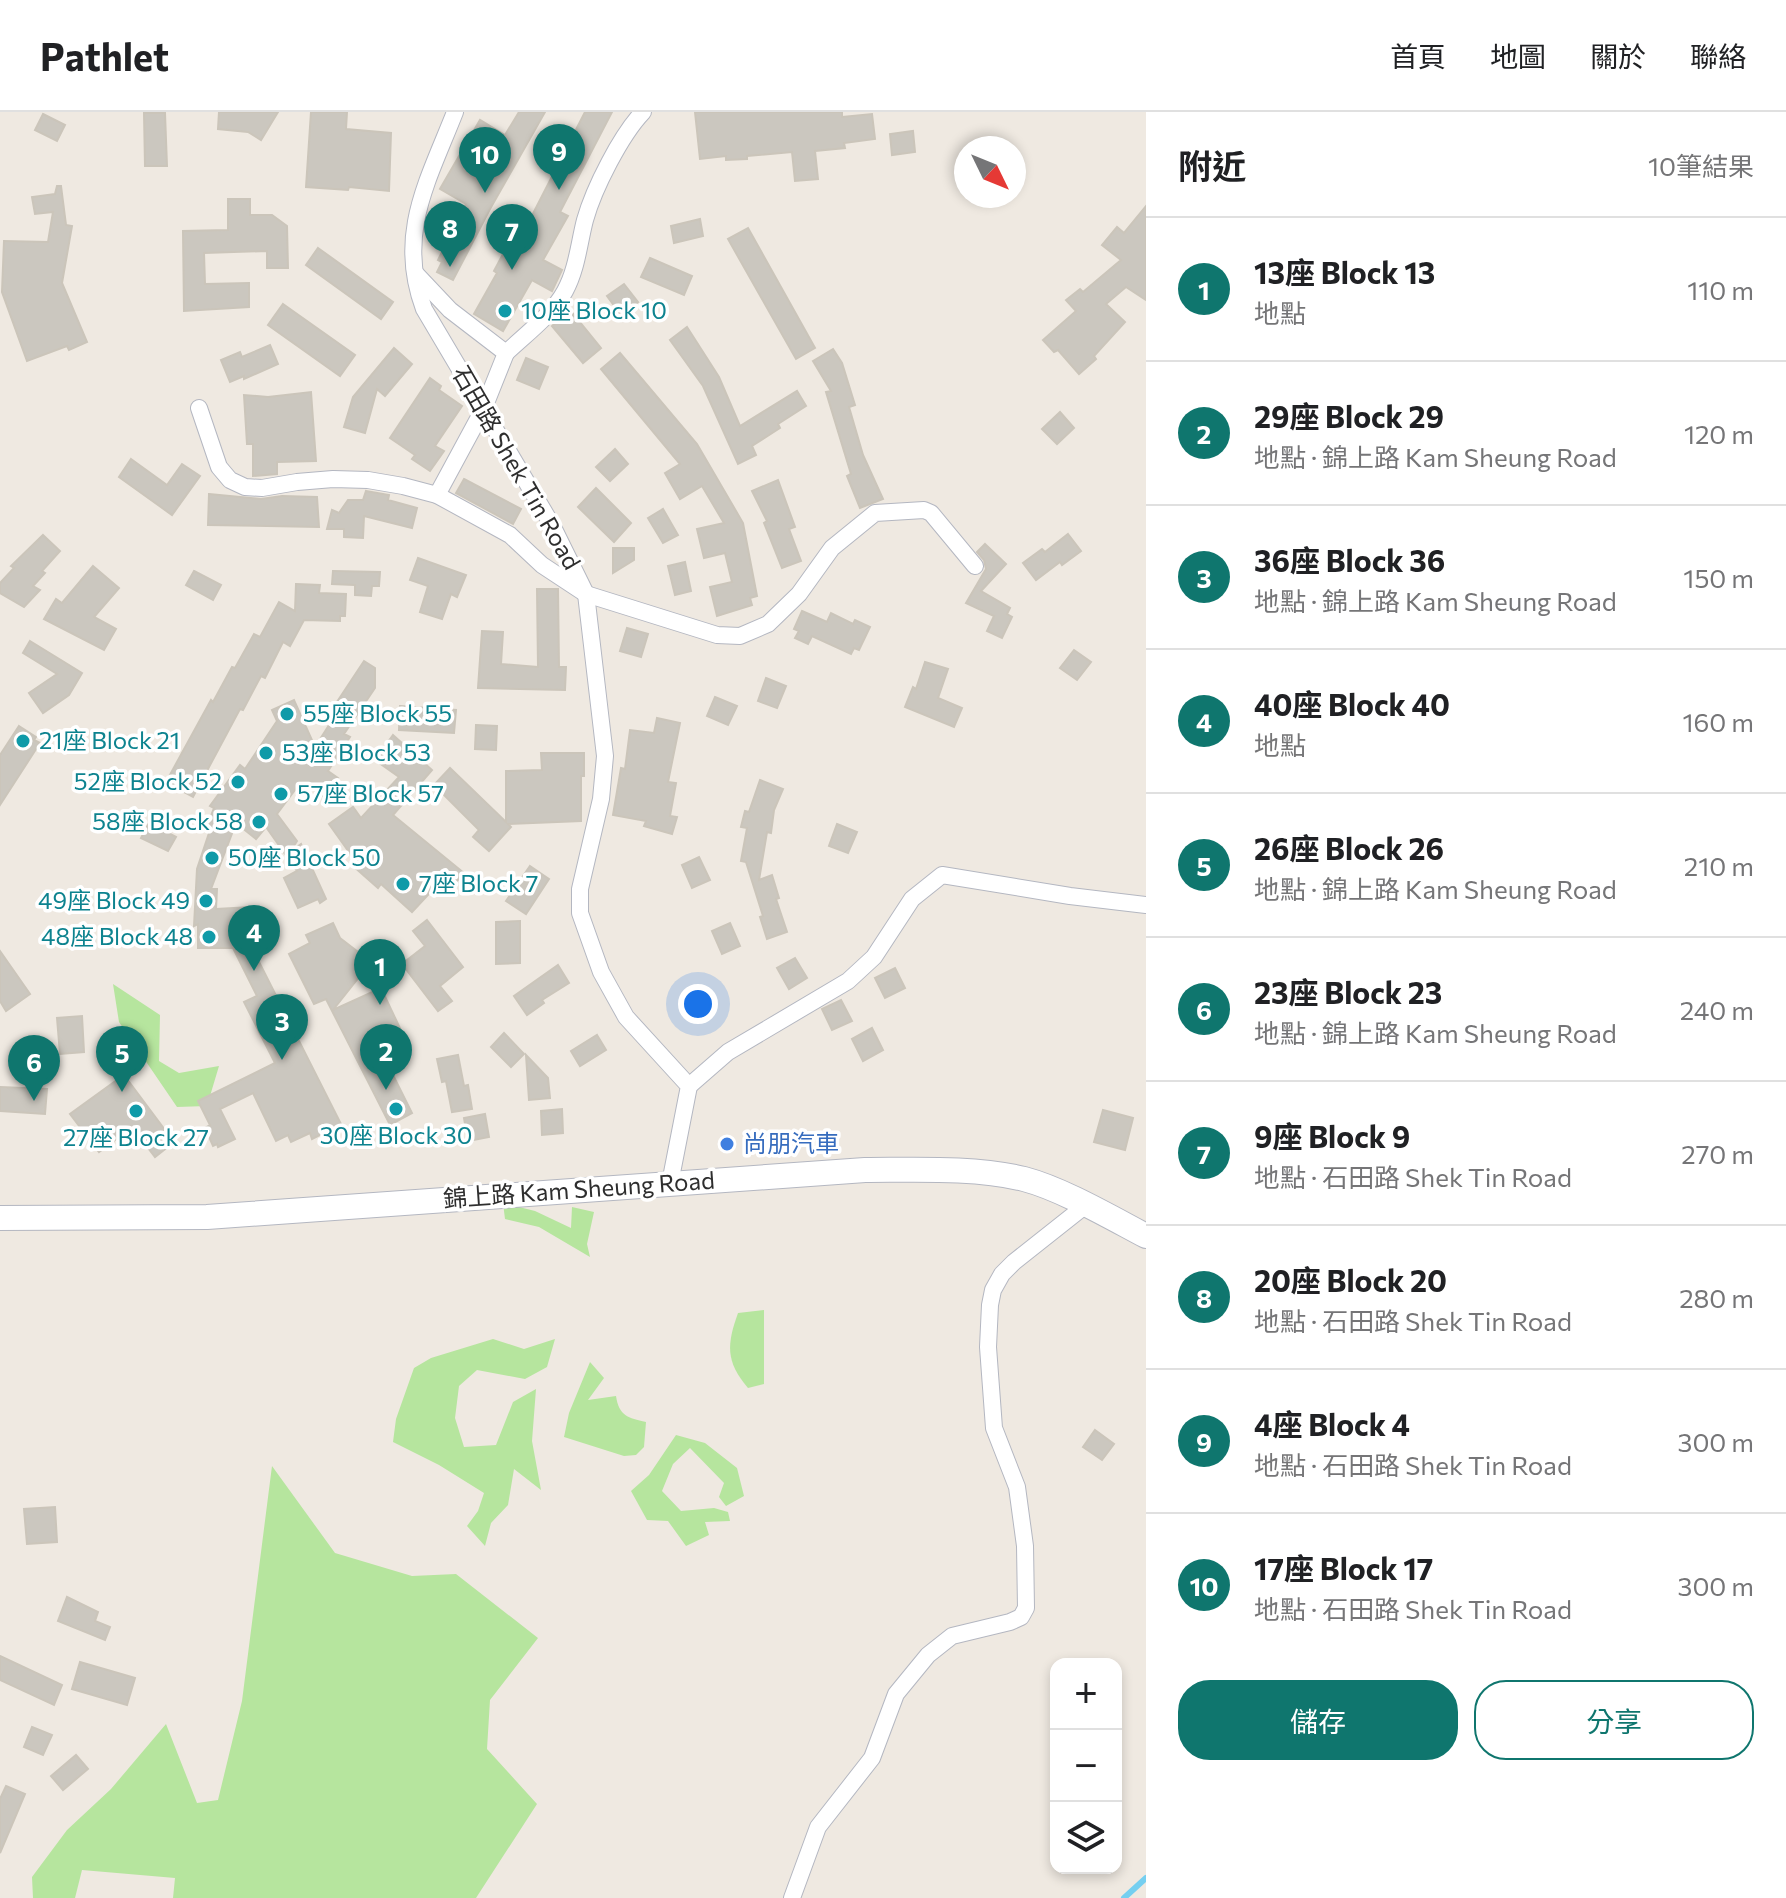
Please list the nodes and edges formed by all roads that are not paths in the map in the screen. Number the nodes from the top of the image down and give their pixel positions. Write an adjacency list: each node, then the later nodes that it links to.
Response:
1 (455, 112): 3 (street, 石田路 Shek Tin Road)
2 (643, 112): 4 (street)
3 (413, 270): 4 (street); 6 (street, 石田路 Shek Tin Road)
4 (506, 353): 6 (street)
5 (199, 408): 7 (street)
6 (484, 408): 7 (street); 9 (street, 石田路 Shek Tin Road)
7 (437, 495): 9 (street)
8 (975, 566): 9 (street)
9 (586, 594): 11 (street, 石田路 Shek Tin Road)
10 (1146, 905): 11 (street)
11 (689, 1086): 12 (street)
12 (670, 1183): 13 (main road, 錦上路 Kam Sheung Road); 14 (main road, 錦上路 Kam Sheung Road)
13 (1086, 1205): 15 (main road, 錦上路 Kam Sheung Road); 16 (street)
14 (0, 1218)
15 (1146, 1236)
16 (792, 1898)

